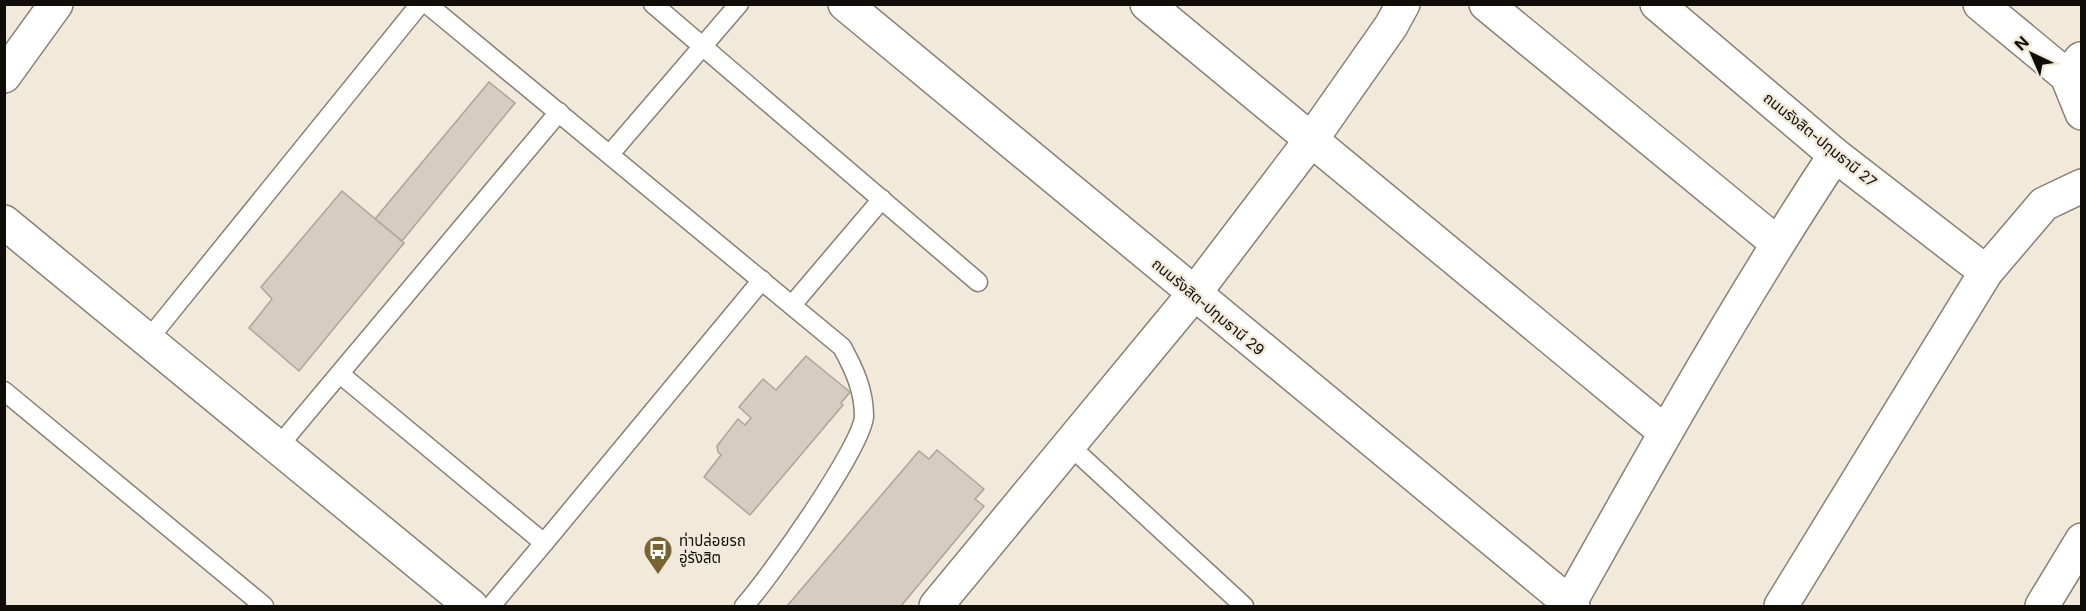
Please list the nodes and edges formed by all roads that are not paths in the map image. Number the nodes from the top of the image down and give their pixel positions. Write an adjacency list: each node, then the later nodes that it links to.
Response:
1 (56, 4): 14 (street)
2 (420, 4): 29 (lane)
3 (427, 4): 15 (lane)
4 (653, 4): 12 (lane)
5 (739, 4): 12 (lane)
6 (845, 4): 27 (street, ถนนรังสิต-ปทุมธานี 29)
7 (1147, 4): 17 (street)
8 (1403, 4): 17 (street)
9 (1486, 4): 23 (street)
10 (1657, 4): 19 (street, ถนนรังสิต-ปทุมธานี 27)
11 (1980, 4): 13 (street)
12 (704, 47): 18 (lane); 21 (lane)
13 (2074, 68): 16 (street)
14 (4, 76)
15 (559, 112): 18 (lane); 30 (lane)
16 (2082, 112)
17 (1311, 140): 27 (street); 32 (street)
18 (610, 154): 25 (lane)
19 (1835, 155): 23 (street); 24 (street, ถนนรังสิต-ปทุมธานี 27)
20 (2082, 186): 24 (street)
21 (882, 199): 26 (lane); 28 (lane)
22 (4, 222): 29 (street)
23 (1777, 243): 32 (street)
24 (1986, 272): 44 (street)
25 (762, 280): 28 (lane); 36 (lane)
26 (978, 282)
27 (1193, 295): 33 (street); 43 (street, ถนนรังสิต-ปทุมธานี 29)
28 (792, 305): 40 (lane)
29 (147, 341): 34 (street)
30 (340, 374): 34 (lane); 36 (lane)
31 (4, 391): 37 (lane)
32 (1665, 432): 43 (street)
33 (1070, 446): 41 (street); 42 (lane)
34 (277, 448): 38 (street)
35 (2082, 540): 45 (street)
36 (544, 543): 39 (lane)
37 (264, 606)
38 (471, 606)
39 (491, 606)
40 (744, 606)
41 (936, 606)
42 (1244, 606)
43 (1570, 606)
44 (1781, 606)
45 (2042, 606)

